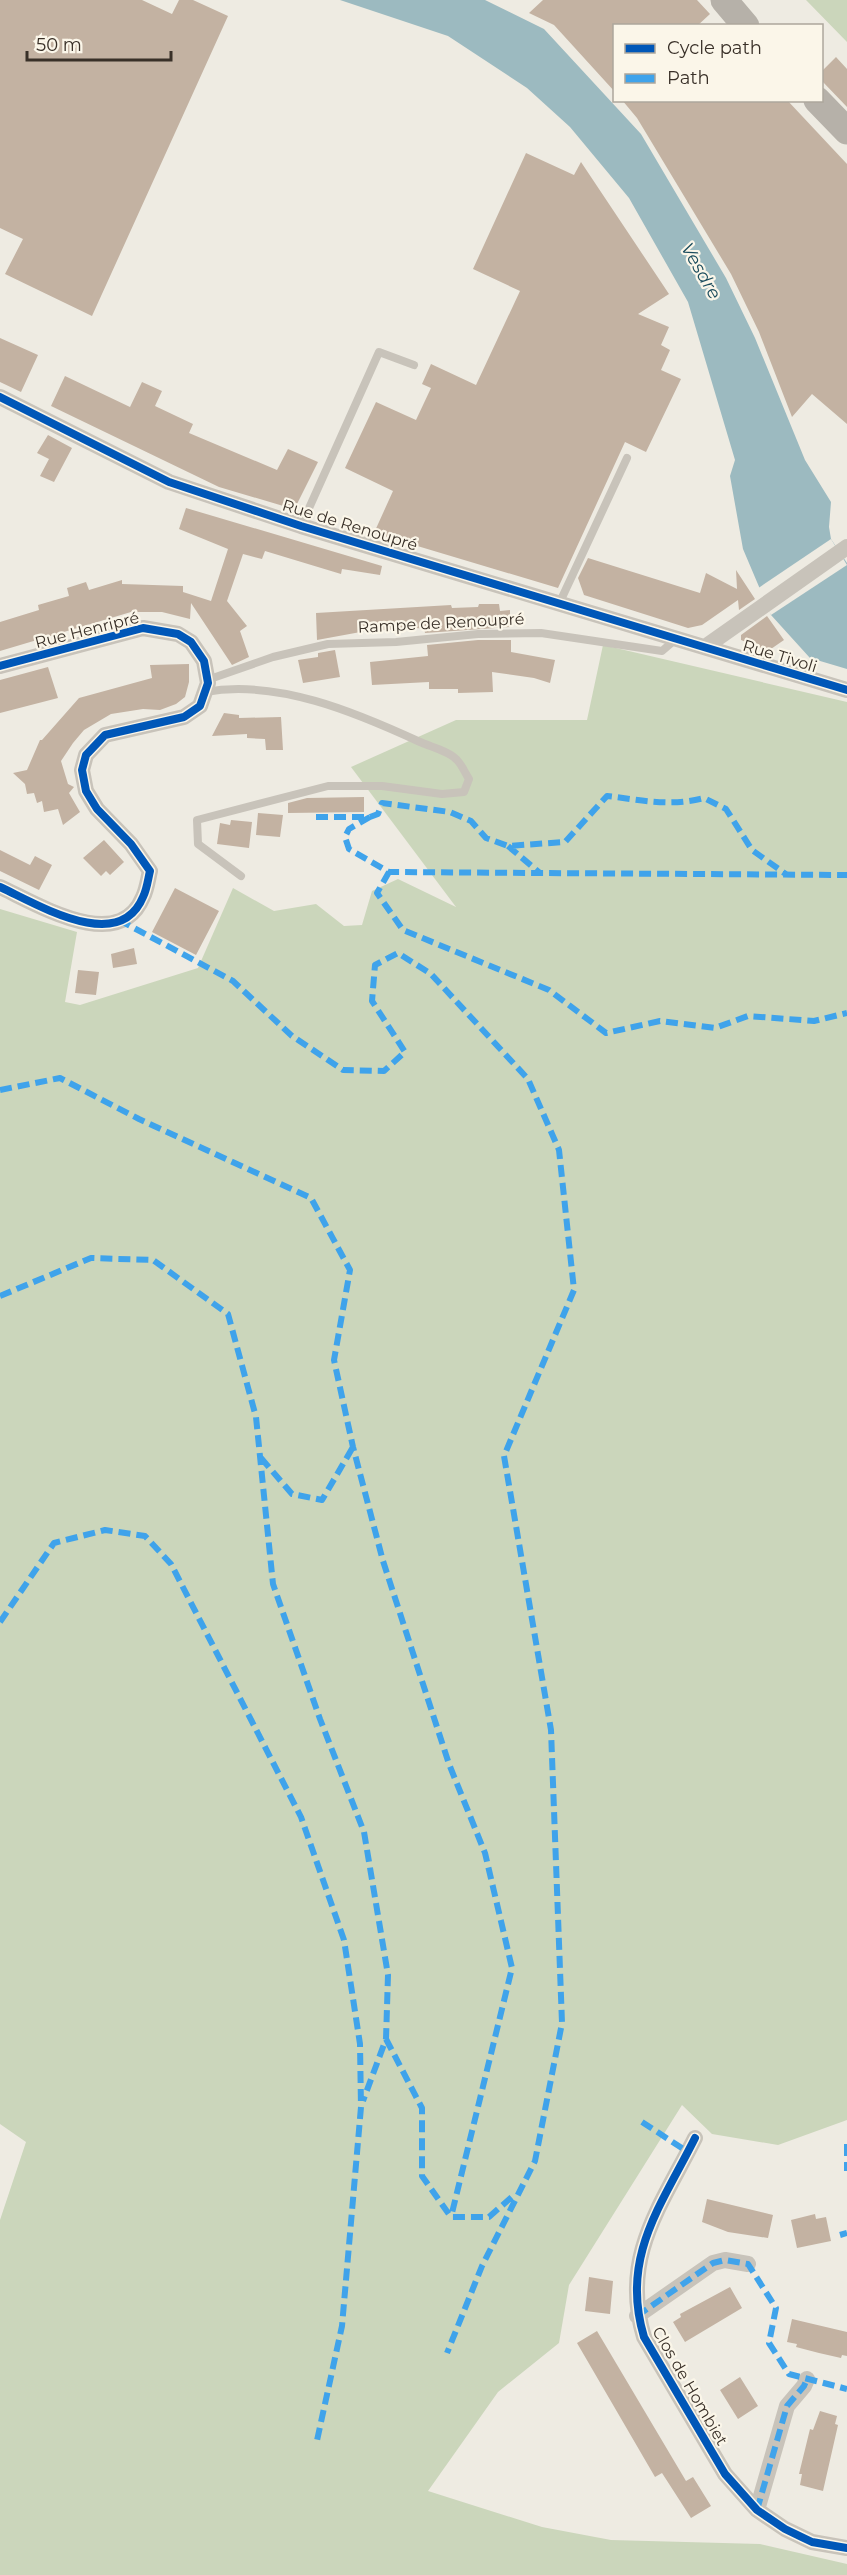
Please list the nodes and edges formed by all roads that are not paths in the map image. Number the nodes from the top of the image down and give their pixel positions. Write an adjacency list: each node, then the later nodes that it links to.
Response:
1 (724, 0): 2 (main road)
2 (744, 24)
3 (819, 102): 4 (main road)
4 (847, 131)
5 (414, 365): 8 (lane)
6 (0, 397): 8 (street, Rue de Renoupré)
7 (627, 458): 10 (lane)
8 (301, 526): 10 (street, Rue de Renoupré)
9 (846, 548): 12 (street)
10 (559, 604): 11 (street, Rue de Renoupré)
11 (676, 639): 12 (street, Rue de Renoupré); 14 (lane, Rampe de Renoupré)
12 (705, 647): 15 (street, Rue Tivoli)
13 (0, 666): 14 (street, Rue Henripré)
14 (206, 686): 16 (lane); 17 (street)
15 (847, 690)
16 (241, 876)
17 (0, 887)
18 (695, 2138): 20 (street, Clos de Hombiet)
19 (748, 2264): 20 (street, Clos de Hombiet)
20 (637, 2316): 22 (street, Clos de Hombiet)
21 (807, 2379): 22 (street)
22 (757, 2510): 23 (street, Clos de Hombiet)
23 (847, 2548)

